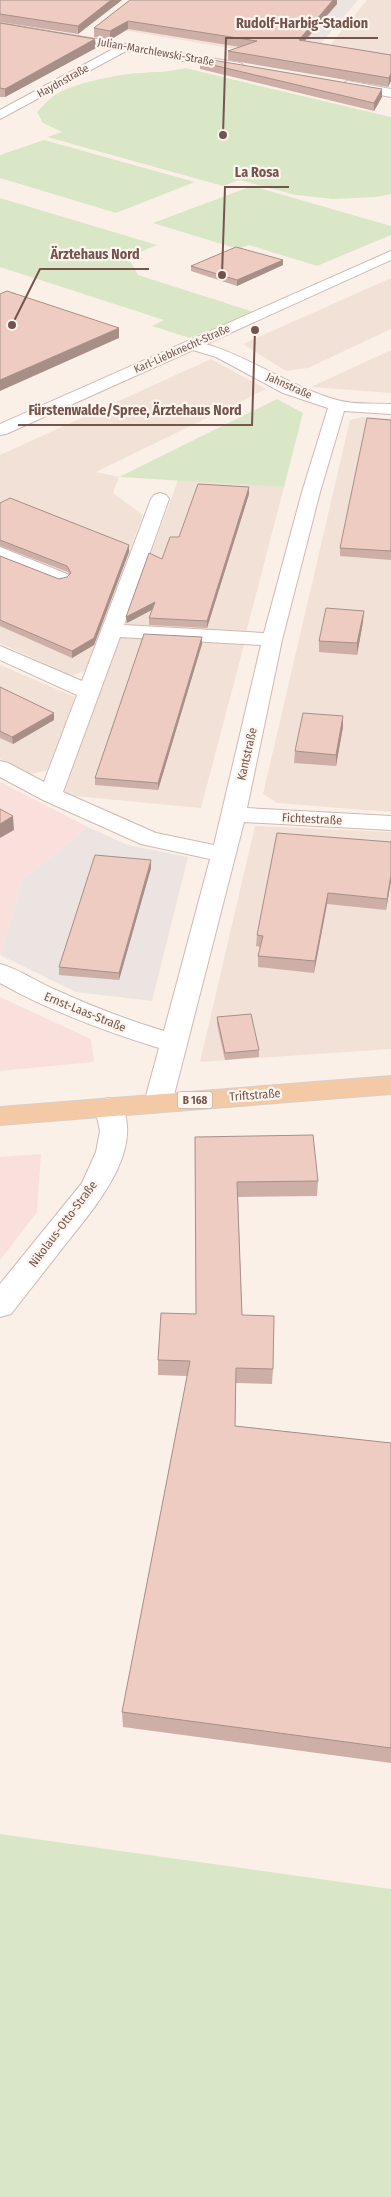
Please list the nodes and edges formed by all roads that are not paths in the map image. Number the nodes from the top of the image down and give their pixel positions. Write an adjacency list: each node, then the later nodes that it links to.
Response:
1 (0, 26): 3 (street, Julian-Marchlewski-Straße)
2 (92, 32): 3 (street)
3 (82, 39): 4 (street, Julian-Marchlewski-Straße)
4 (125, 47): 5 (street, Julian-Marchlewski-Straße); 10 (street, Haydnstraße)
5 (247, 68)
6 (333, 82): 7 (street)
7 (372, 89): 8 (street); 9 (street)
8 (391, 89)
9 (391, 93)
10 (0, 115)
11 (391, 255): 12 (street, Karl-Liebknecht-Straße)
12 (192, 344): 13 (street, Jahnstraße); 15 (street, Karl-Liebknecht-Straße)
13 (337, 406): 14 (street, Jahnstraße); 20 (street, Kantstraße)
14 (391, 408)
15 (0, 430)
16 (160, 499): 19 (street)
17 (0, 553): 18 (street)
18 (60, 578)
19 (111, 630): 20 (street); 22 (street)
20 (272, 640): 25 (street, Kantstraße)
21 (0, 652): 22 (street)
22 (88, 692): 24 (street)
23 (0, 768): 24 (street)
24 (52, 795): 27 (street)
25 (234, 814): 26 (street, Fichtestraße); 27 (street, Kantstraße)
26 (391, 823)
27 (223, 854): 29 (street, Kantstraße)
28 (0, 972): 29 (street, Ernst-Laas-Straße)
29 (174, 1044): 31 (street, Kantstraße)
30 (391, 1085): 31 (main road, Triftstraße / B 168)
31 (158, 1103): 32 (main road, Triftstraße / B 168)
32 (109, 1107): 33 (main road, Triftstraße / B 168); 34 (street, Nikolaus-Otto-Straße)
33 (0, 1116)
34 (0, 1306)

